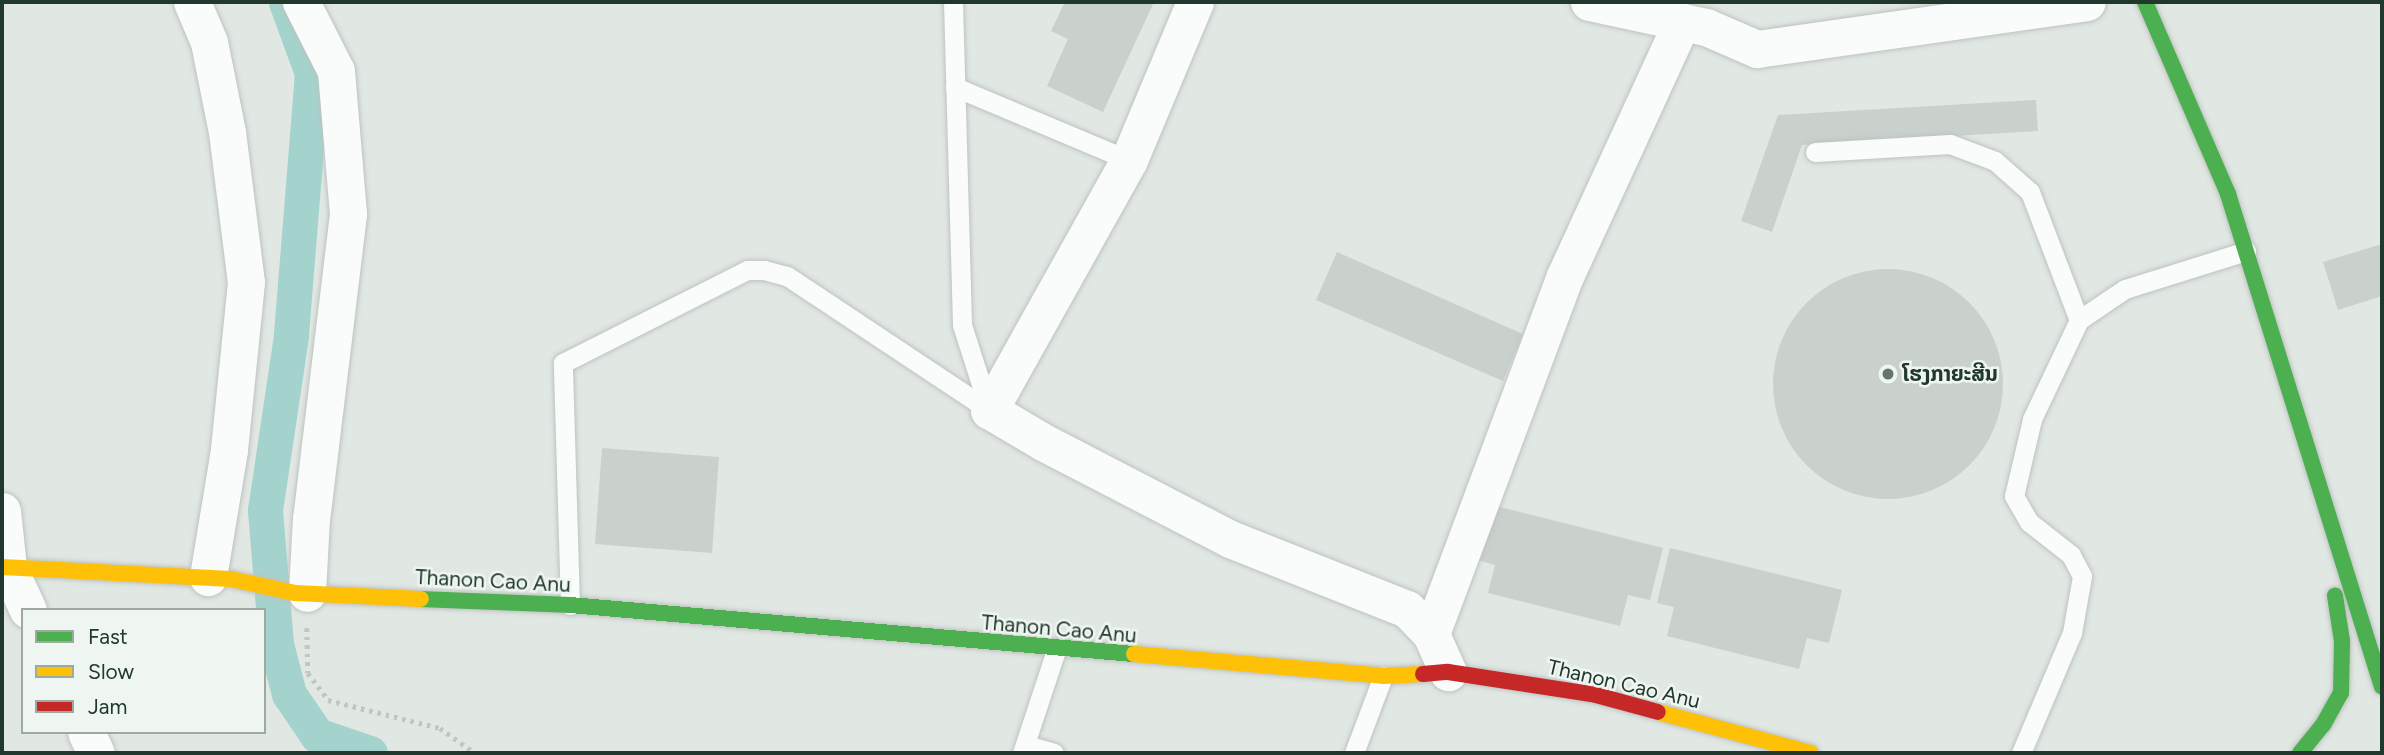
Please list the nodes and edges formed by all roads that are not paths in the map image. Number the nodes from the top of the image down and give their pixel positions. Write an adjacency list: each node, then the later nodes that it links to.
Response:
1 (192, 2): 18 (street)
2 (301, 2): 19 (street)
3 (953, 2): 9 (lane)
4 (1195, 2): 11 (street)
5 (1589, 2): 8 (street)
6 (2087, 2): 8 (street)
7 (2146, 2): 12 (street)
8 (1682, 22): 22 (street)
9 (955, 87): 11 (lane); 14 (lane)
10 (1815, 152): 13 (lane)
11 (1129, 160): 14 (street)
12 (2246, 251): 13 (lane); 15 (street)
13 (2079, 320): 33 (lane)
14 (989, 410): 20 (lane); 22 (street)
15 (2319, 484): 26 (street); 34 (street)
16 (2, 511): 17 (street)
17 (5, 567): 18 (street); 21 (street)
18 (220, 578): 19 (street, Thanon Cao Anu)
19 (301, 593): 20 (street, Thanon Cao Anu)
20 (570, 606): 23 (street, Thanon Cao Anu)
21 (27, 608)
22 (1430, 634): 24 (street)
23 (1056, 650): 25 (street, Thanon Cao Anu); 28 (lane)
24 (1448, 672): 25 (street, Thanon Cao Anu); 32 (street, Thanon Cao Anu)
25 (1383, 677): 31 (lane)
26 (2382, 687)
27 (87, 734): 29 (street)
28 (1024, 749): 30 (lane)
29 (96, 753)
30 (1054, 753)
31 (1354, 753)
32 (1811, 753)
33 (2021, 753)
34 (2300, 753)

